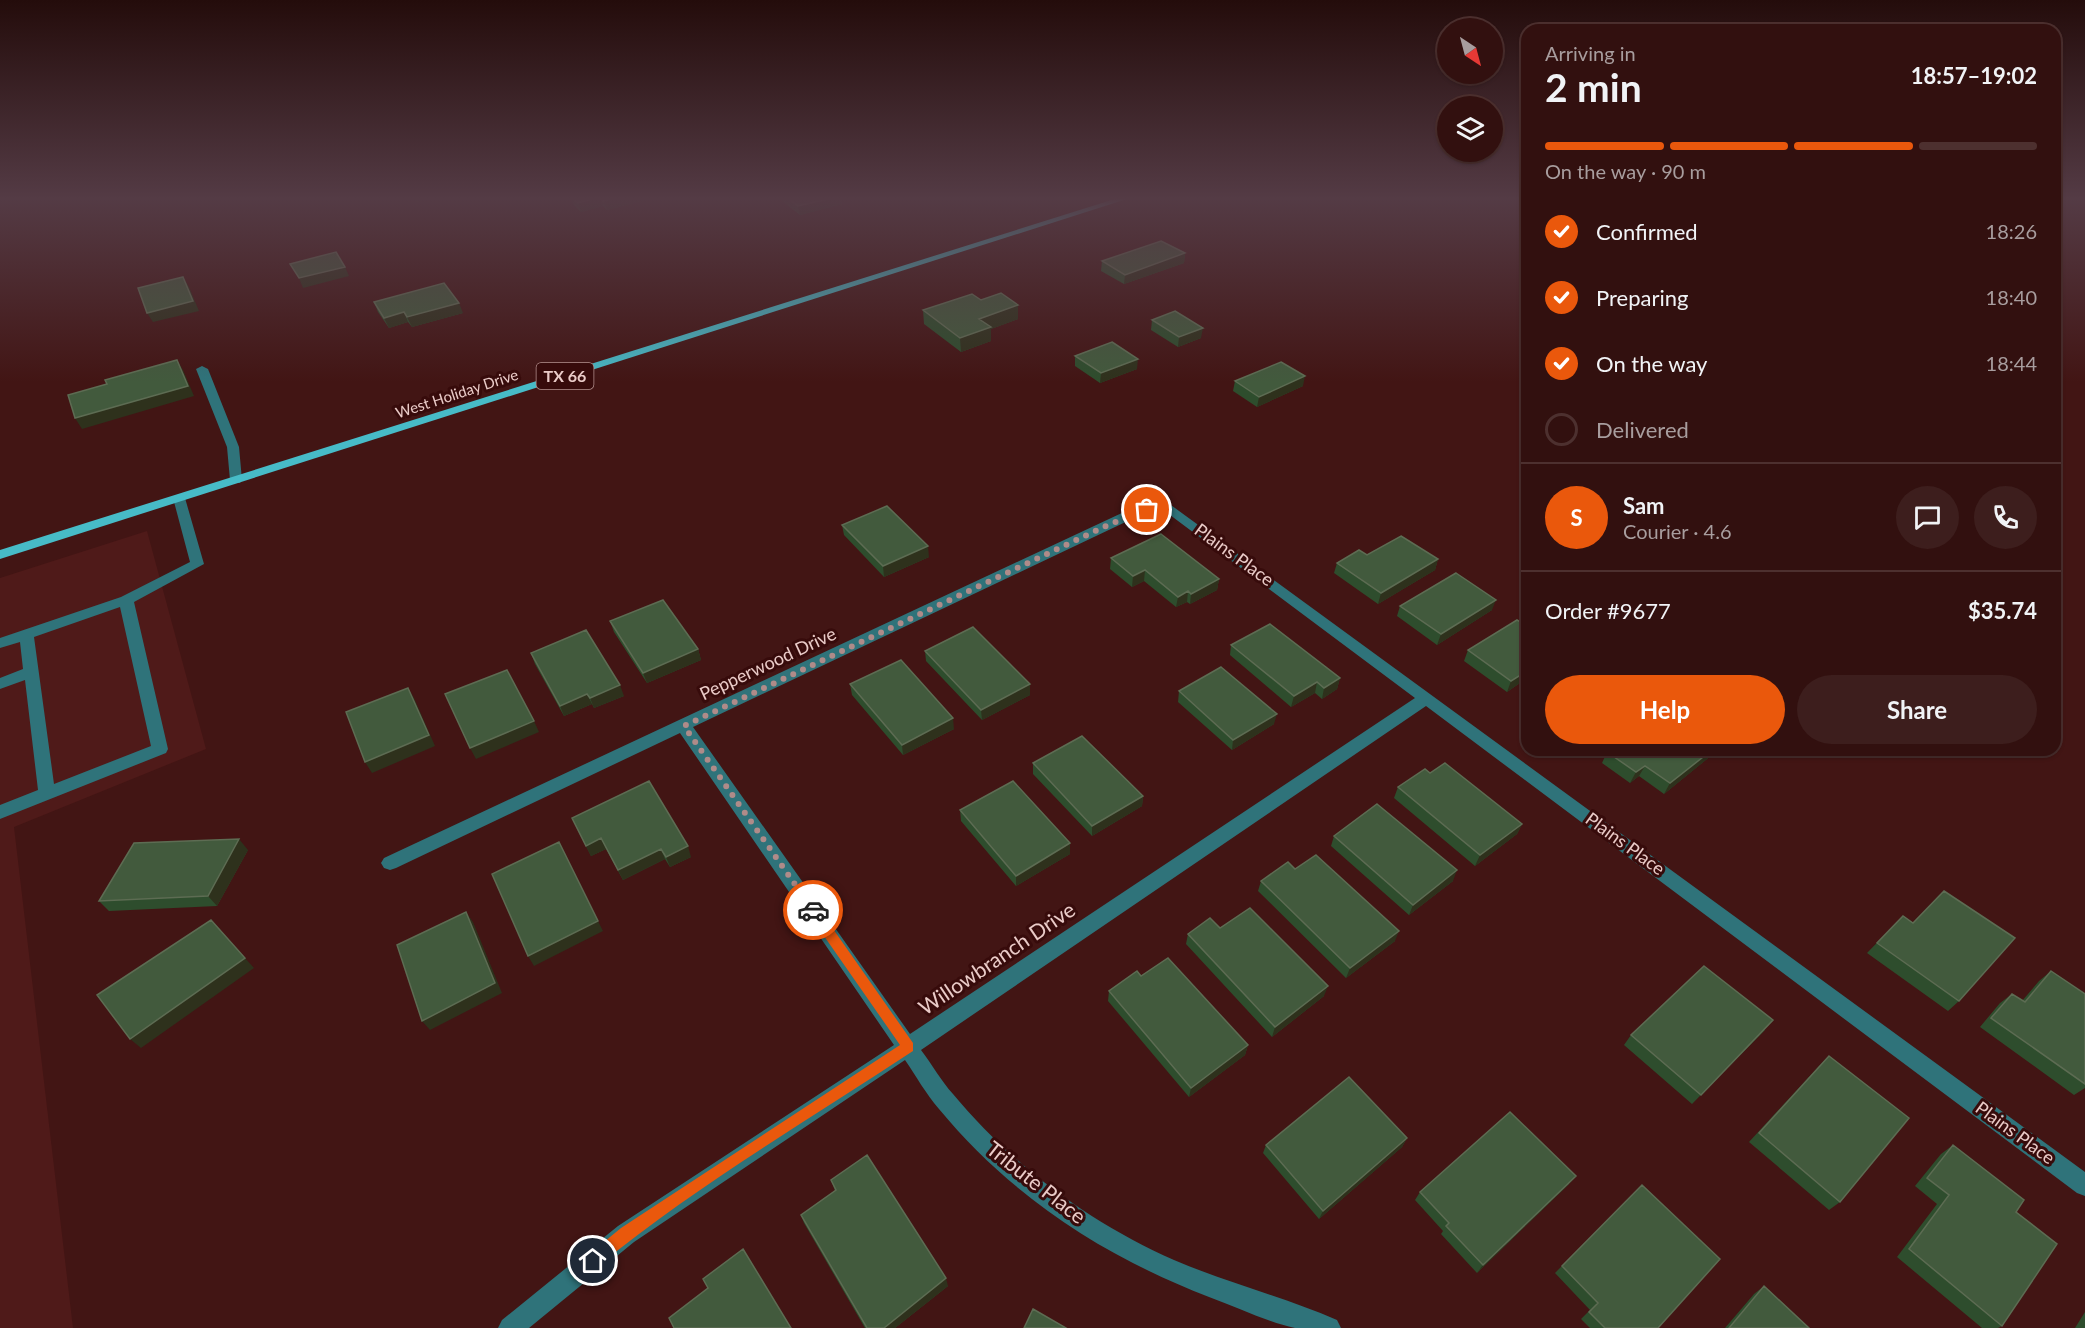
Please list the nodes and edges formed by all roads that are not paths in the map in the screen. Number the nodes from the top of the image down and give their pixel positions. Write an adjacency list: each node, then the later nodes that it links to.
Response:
1 (931, 259): 3 (main road, West Holiday Drive / TX 66)
2 (202, 369): 3 (street)
3 (236, 480): 4 (main road, West Holiday Drive / TX 66)
4 (179, 498): 6 (main road, West Holiday Drive / TX 66); 7 (street)
5 (1164, 504): 12 (street, Plains Place); 13 (street, Pepperwood Drive)
6 (0, 555)
7 (126, 600): 8 (street); 14 (street)
8 (26, 634): 9 (street); 10 (street)
9 (0, 643)
10 (31, 672): 11 (street); 14 (street)
11 (0, 684)
12 (1427, 698): 17 (street, Willowbranch Drive); 18 (street, Plains Place)
13 (684, 726): 16 (street, Pepperwood Drive); 17 (street, Tribute Place)
14 (47, 794): 15 (street)
15 (0, 812)
16 (390, 863)
17 (909, 1047): 19 (street, Willowbranch Drive); 20 (street, Tribute Place)
18 (2085, 1185)
19 (510, 1328)
20 (1329, 1328)

